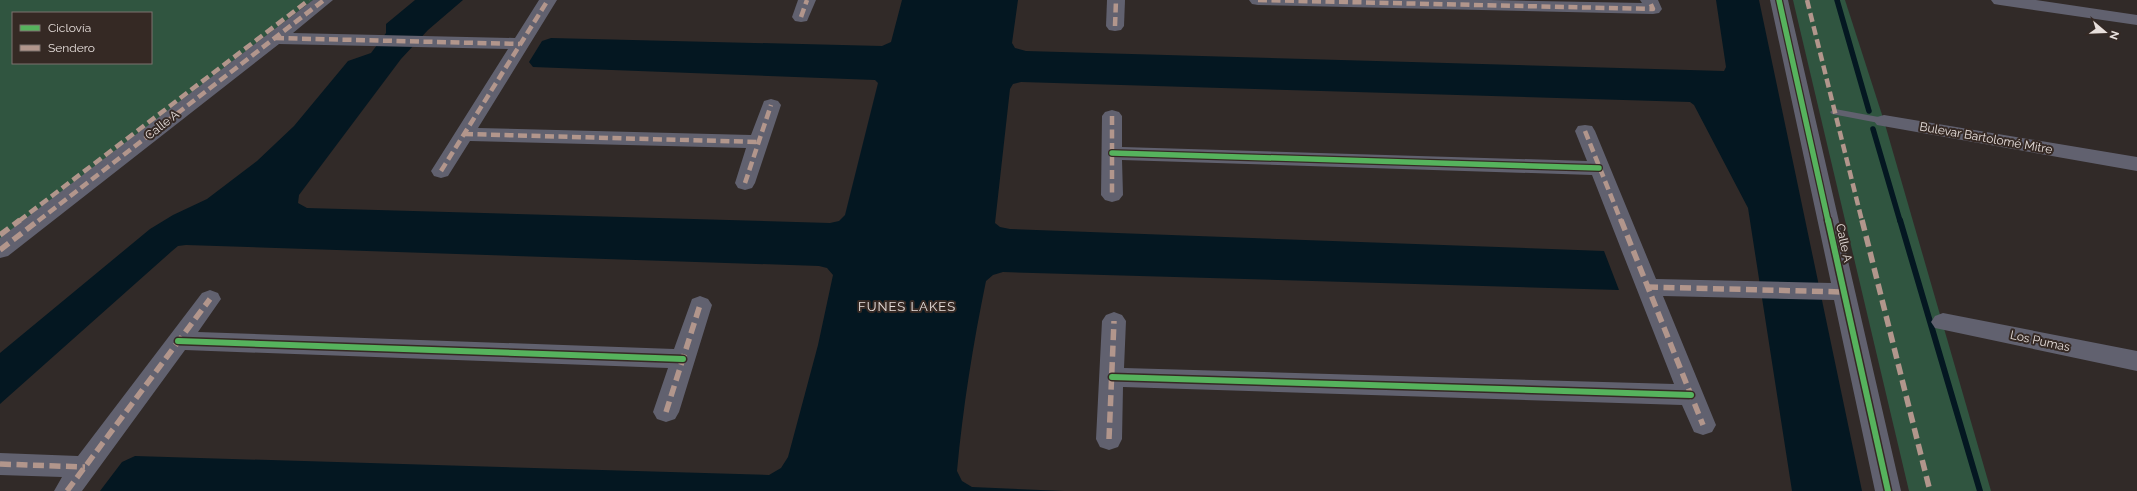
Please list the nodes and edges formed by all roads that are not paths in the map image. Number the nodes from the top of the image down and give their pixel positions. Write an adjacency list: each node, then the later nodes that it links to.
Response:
1 (324, 0): 12 (street, Calle A)
2 (548, 0): 13 (street)
3 (807, 0): 9 (street)
4 (1116, 0): 11 (street)
5 (1258, 0): 6 (street)
6 (1648, 0)
7 (1779, 0): 29 (street, Calle A)
8 (2000, 0): 10 (street)
9 (801, 17)
10 (2137, 20)
11 (1115, 26)
12 (275, 38): 13 (street); 27 (street, Calle A)
13 (520, 44): 19 (street)
14 (771, 105): 20 (street)
15 (1835, 112): 17 (lane, Bulevar Bartolomé Mitre)
16 (1112, 116): 21 (street)
17 (1884, 121): 22 (street, Bulevar Bartolomé Mitre)
18 (1585, 131): 23 (street)
19 (464, 134): 20 (street); 24 (street)
20 (758, 142): 25 (street)
21 (1112, 153): 23 (street); 26 (street)
22 (2137, 164)
23 (1599, 168): 28 (street)
24 (441, 171)
25 (745, 183)
26 (1112, 195)
27 (0, 250)
28 (1647, 287): 29 (street); 38 (street)
29 (1844, 292): 45 (street, Calle A)
30 (210, 299): 34 (street)
31 (700, 305): 35 (street)
32 (1114, 321): 37 (street)
33 (1943, 322): 36 (street, Los Pumas)
34 (178, 341): 35 (street); 43 (street)
35 (683, 360): 39 (street)
36 (2137, 361)
37 (1112, 377): 38 (street); 41 (street)
38 (1690, 395): 40 (street)
39 (666, 412)
40 (1703, 425)
41 (1109, 439)
42 (0, 464): 43 (street)
43 (85, 467): 44 (street)
44 (67, 491)
45 (1888, 491)

